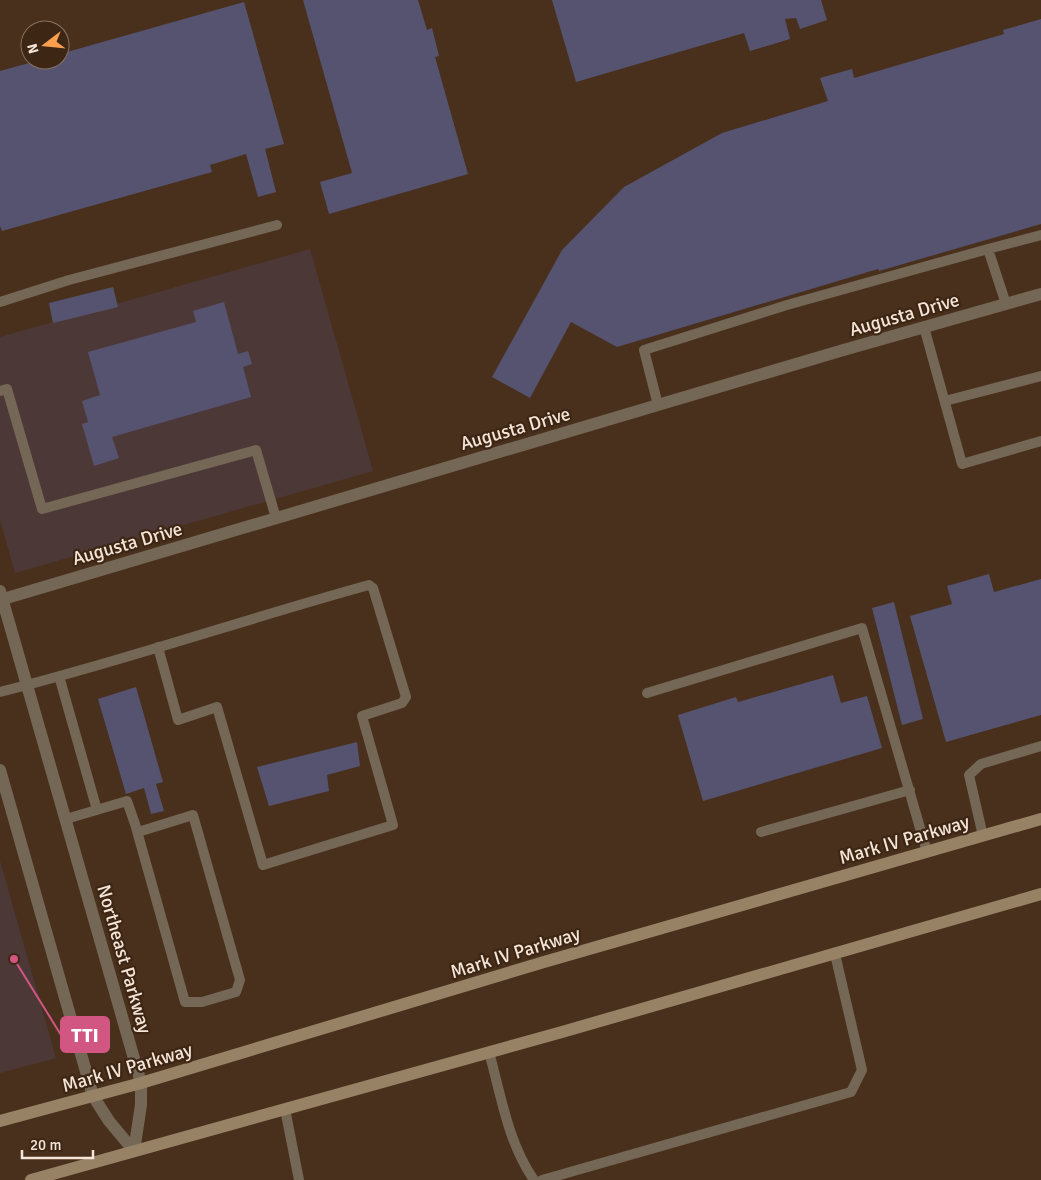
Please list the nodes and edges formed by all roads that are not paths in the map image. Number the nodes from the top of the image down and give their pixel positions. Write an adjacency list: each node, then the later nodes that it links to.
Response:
1 (278, 225): 5 (lane)
2 (1041, 235): 3 (lane)
3 (988, 249): 6 (lane); 11 (lane)
4 (1041, 294): 6 (street, Augusta Drive)
5 (0, 302)
6 (1006, 304): 7 (street, Augusta Drive)
7 (924, 327): 10 (lane); 11 (street, Augusta Drive)
8 (1041, 376): 10 (lane)
9 (0, 391): 13 (lane)
10 (945, 401): 12 (lane)
11 (658, 405): 13 (street, Augusta Drive)
12 (1041, 441)
13 (276, 518): 14 (street, Augusta Drive)
14 (1, 596): 17 (street, Northeast Parkway)
15 (158, 647): 15 (lane); 16 (lane)
16 (59, 676): 17 (lane); 23 (lane)
17 (28, 685): 18 (lane); 25 (street, Northeast Parkway)
18 (0, 692)
19 (647, 693): 22 (lane)
20 (1041, 746): 28 (lane)
21 (0, 770): 34 (street)
22 (910, 790): 27 (lane); 29 (lane)
23 (97, 810): 25 (lane); 26 (lane)
24 (1041, 819): 28 (main road, Mark IV Parkway)
25 (66, 820): 33 (street, Northeast Parkway)
26 (138, 832): 26 (lane)
27 (761, 832)
28 (983, 836): 29 (main road, Mark IV Parkway)
29 (927, 852): 33 (main road, Mark IV Parkway)
30 (1041, 894): 31 (main road)
31 (835, 954): 32 (main road); 41 (lane)
32 (489, 1052): 35 (main road); 40 (lane)
33 (141, 1083): 34 (main road, Mark IV Parkway); 37 (street, Northeast Parkway)
34 (93, 1096): 36 (main road, Mark IV Parkway); 37 (street)
35 (285, 1109): 37 (main road); 39 (lane)
36 (0, 1121)
37 (134, 1151): 38 (main road)
38 (31, 1180)
39 (300, 1180)
40 (534, 1180)
41 (542, 1180)

